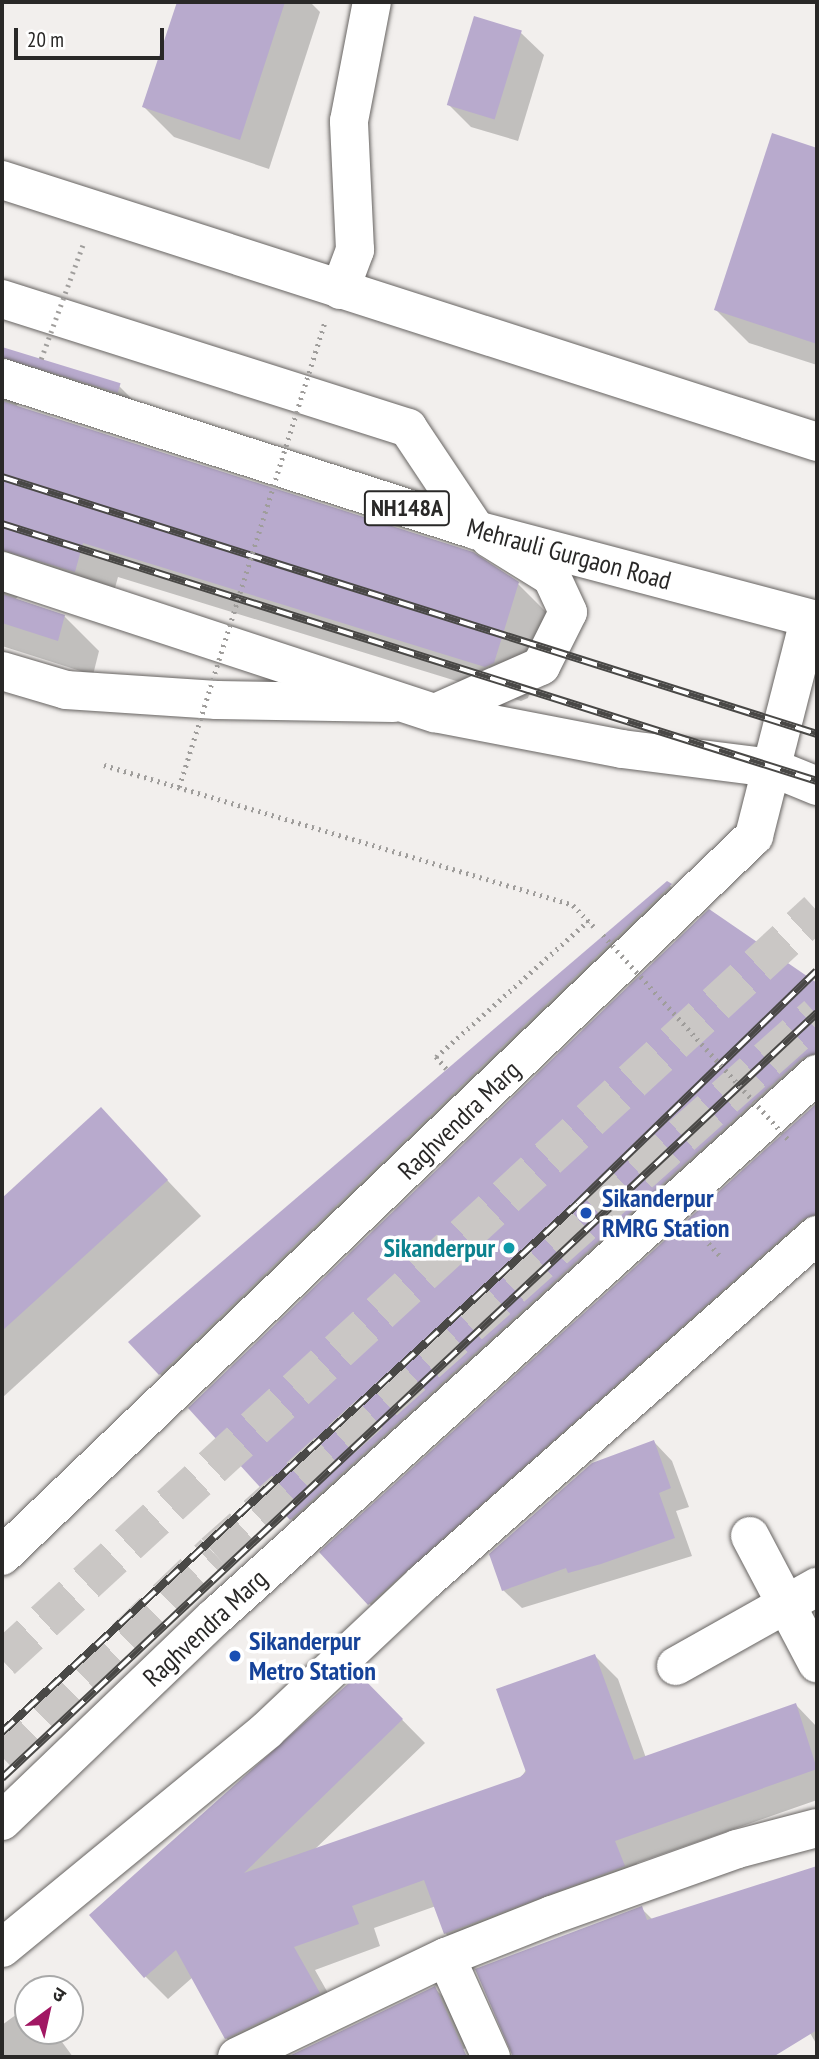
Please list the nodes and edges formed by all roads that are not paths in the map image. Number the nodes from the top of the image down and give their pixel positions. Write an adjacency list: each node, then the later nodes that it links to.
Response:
1 (372, 2): 4 (main road)
2 (2, 180): 4 (main road)
3 (2, 299): 7 (main road)
4 (333, 305): 6 (main road)
5 (2, 378): 7 (main road, Mehrauli Gurgaon Road / NH148A)
6 (817, 442)
7 (476, 530): 9 (main road, Mehrauli Gurgaon Road / NH148A); 11 (main road)
8 (2, 571): 11 (main road)
9 (813, 620): 12 (main road, Raghvendra Marg)
10 (2, 671): 11 (main road)
11 (418, 708): 12 (main road)
12 (773, 768): 13 (main road); 17 (main road, Raghvendra Marg)
13 (817, 786)
14 (817, 1074): 21 (main road, Raghvendra Marg)
15 (817, 1235): 23 (main road)
16 (750, 1535): 18 (main road)
17 (2, 1556)
18 (802, 1594): 19 (main road); 20 (main road)
19 (817, 1662)
20 (676, 1666)
21 (2, 1822)
22 (817, 1828): 24 (main road)
23 (2, 1948)
24 (446, 1957): 25 (main road); 26 (main road)
25 (237, 2057)
26 (491, 2057)

